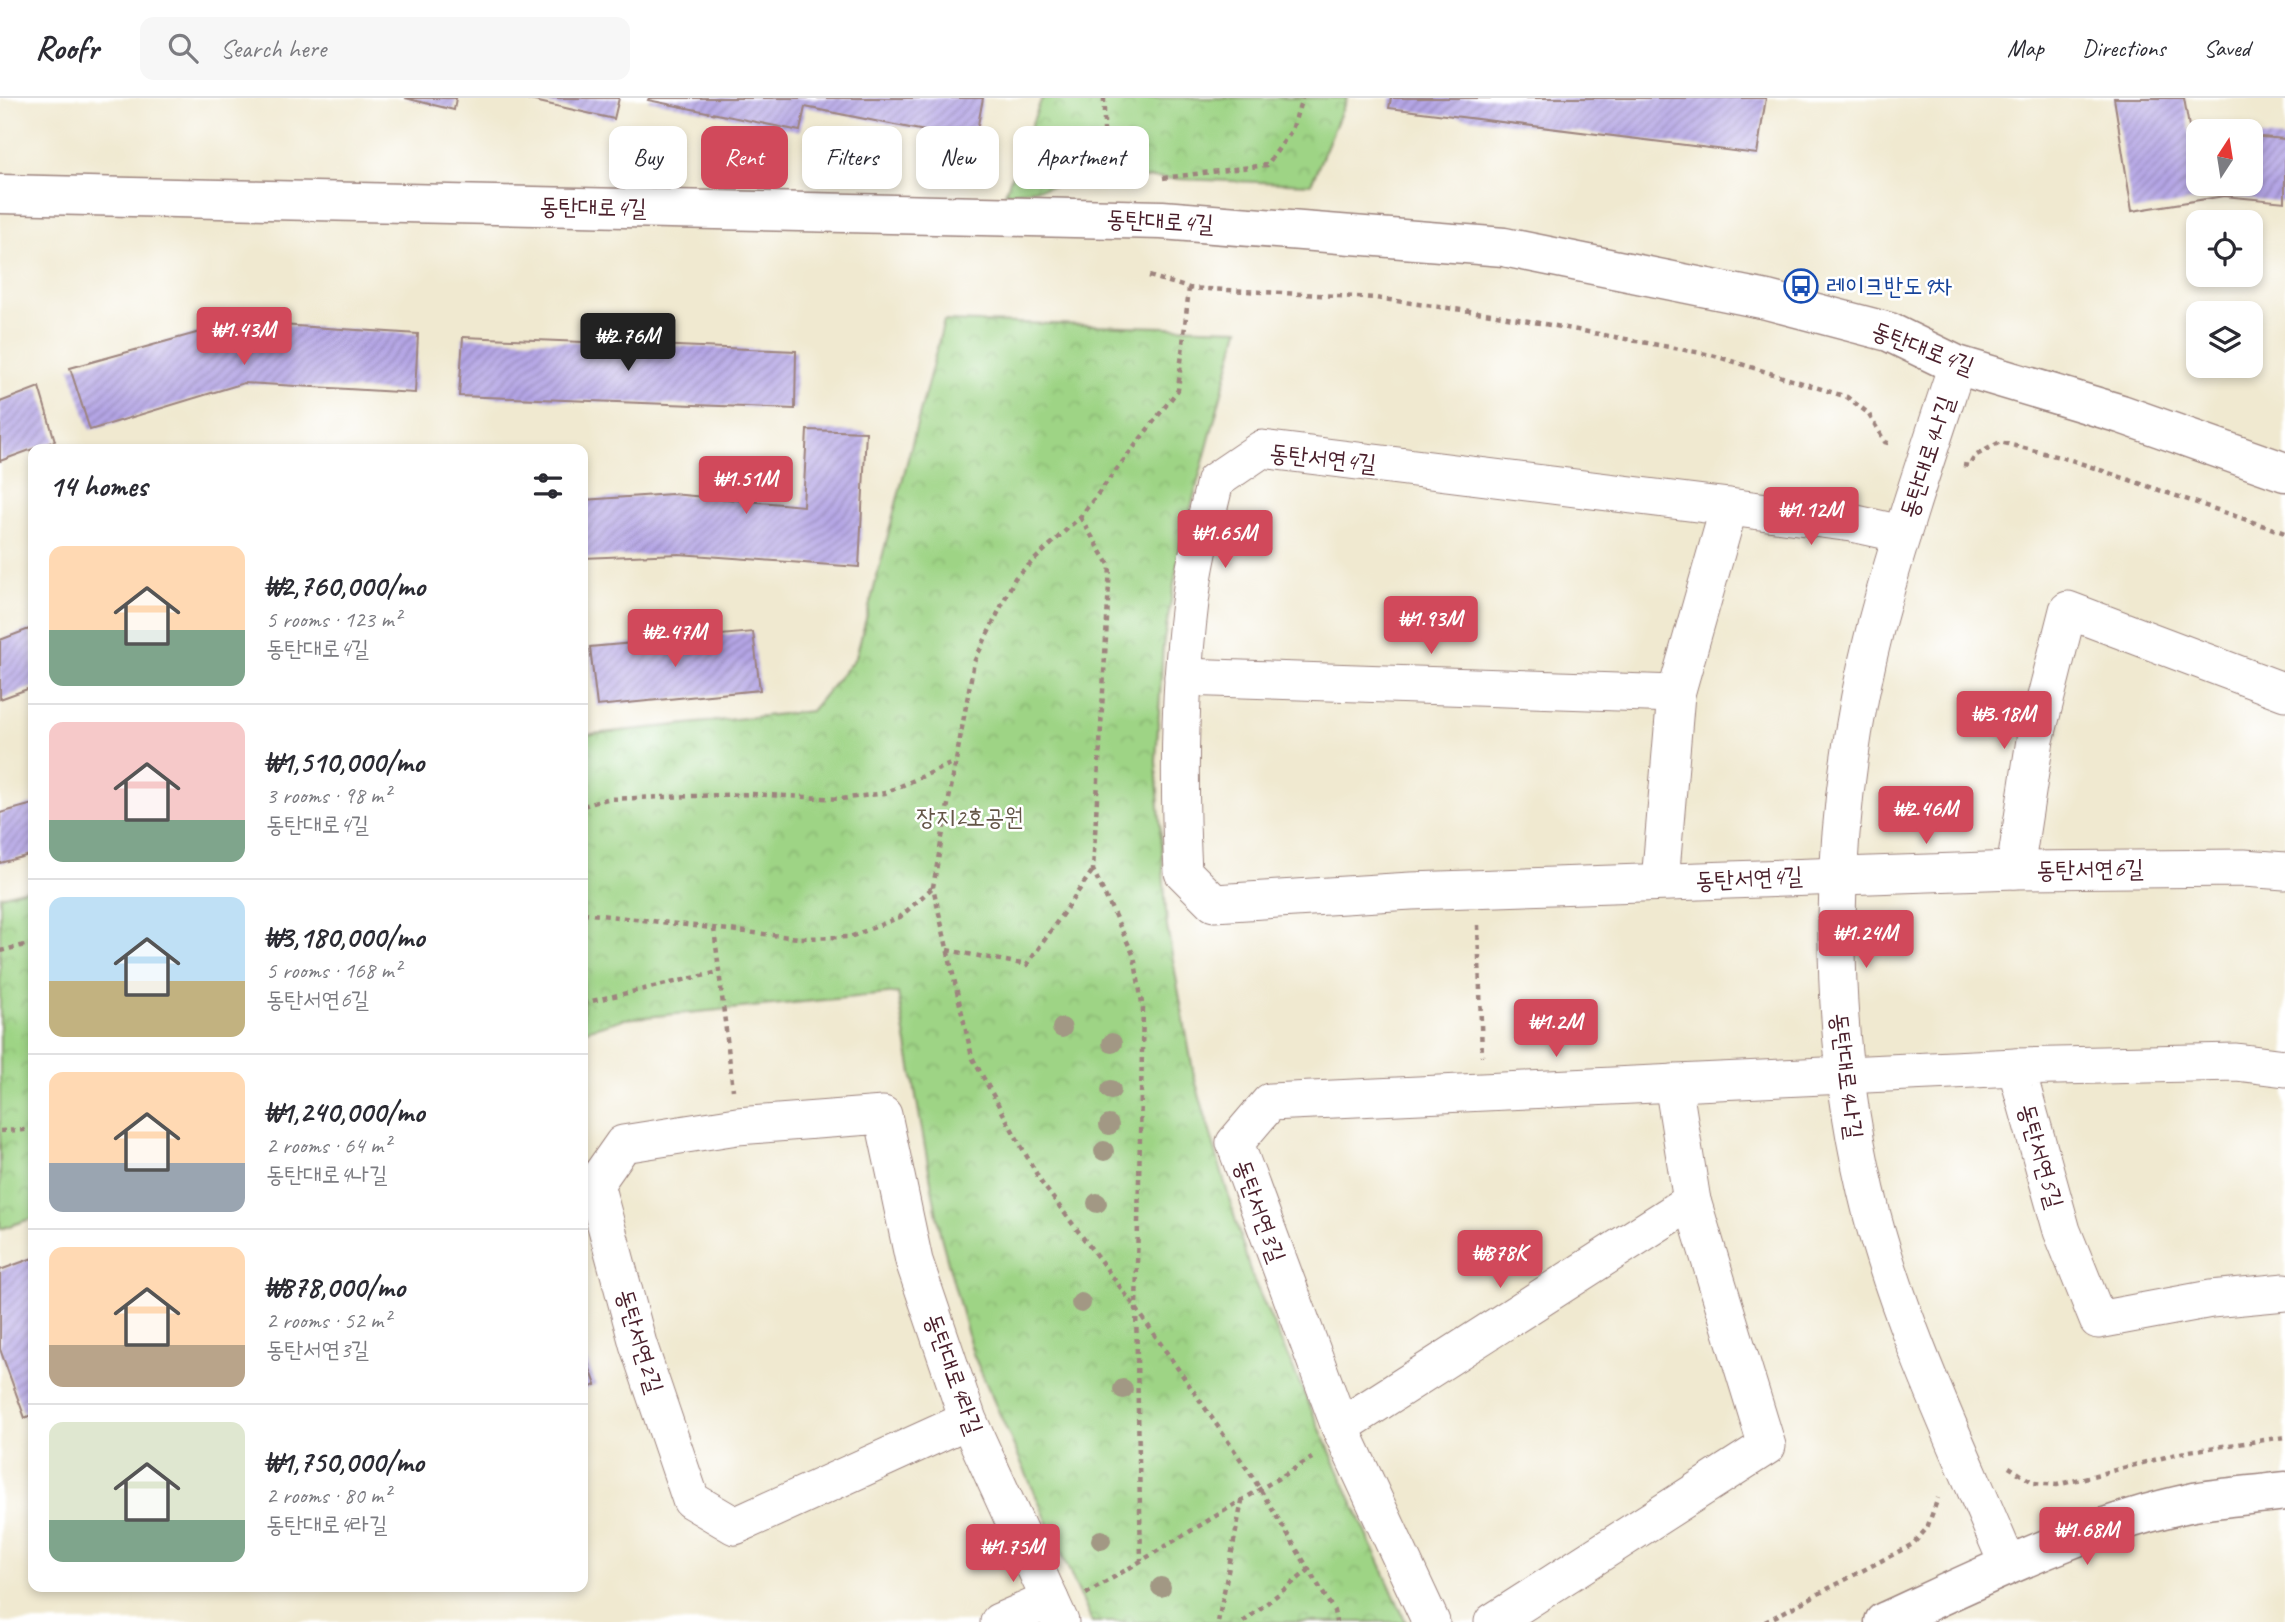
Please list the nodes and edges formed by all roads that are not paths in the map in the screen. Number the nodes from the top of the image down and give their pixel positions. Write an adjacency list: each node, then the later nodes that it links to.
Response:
1 (0, 194): 2 (street, 동탄대로4길)
2 (1957, 365): 3 (street, 동탄대로4길); 5 (street, 동탄대로4나길)
3 (2285, 471)
4 (1729, 507): 5 (street); 6 (street, 동탄서연4길); 8 (street, 동탄서연4길)
5 (1902, 534): 11 (street, 동탄대로4나길)
6 (1182, 677): 8 (street); 12 (street, 동탄서연4길)
7 (2285, 692): 9 (street, 동탄서연6길)
8 (1676, 694): 12 (street, 동탄서연4길)
9 (2015, 870): 10 (street, 동탄서연6길); 11 (street, 동탄서연4길)
10 (2285, 870)
11 (1838, 874): 12 (street, 동탄서연4길); 15 (street, 동탄대로4나길)
12 (1660, 882)
13 (2016, 1067): 14 (street, 동탄서연5길); 15 (street, 동탄서연3길); 19 (street, 동탄서연5길)
14 (2285, 1068)
15 (1845, 1074): 16 (street, 동탄서연3길); 23 (street, 동탄대로4나길)
16 (1673, 1083): 18 (street); 21 (street, 동탄서연3길)
17 (883, 1115): 20 (street, 동탄대로4라길); 20 (street, 동탄서연2길)
18 (1692, 1201): 21 (street); 27 (street)
19 (2285, 1292)
20 (968, 1420): 24 (street, 동탄대로4라길)
21 (1340, 1427): 26 (street, 동탄서연3길)
22 (2285, 1491): 23 (street)
23 (2008, 1565): 28 (street)
24 (1055, 1611): 25 (street)
25 (999, 1622)
26 (1432, 1622)
27 (1493, 1622)
28 (1884, 1622)

